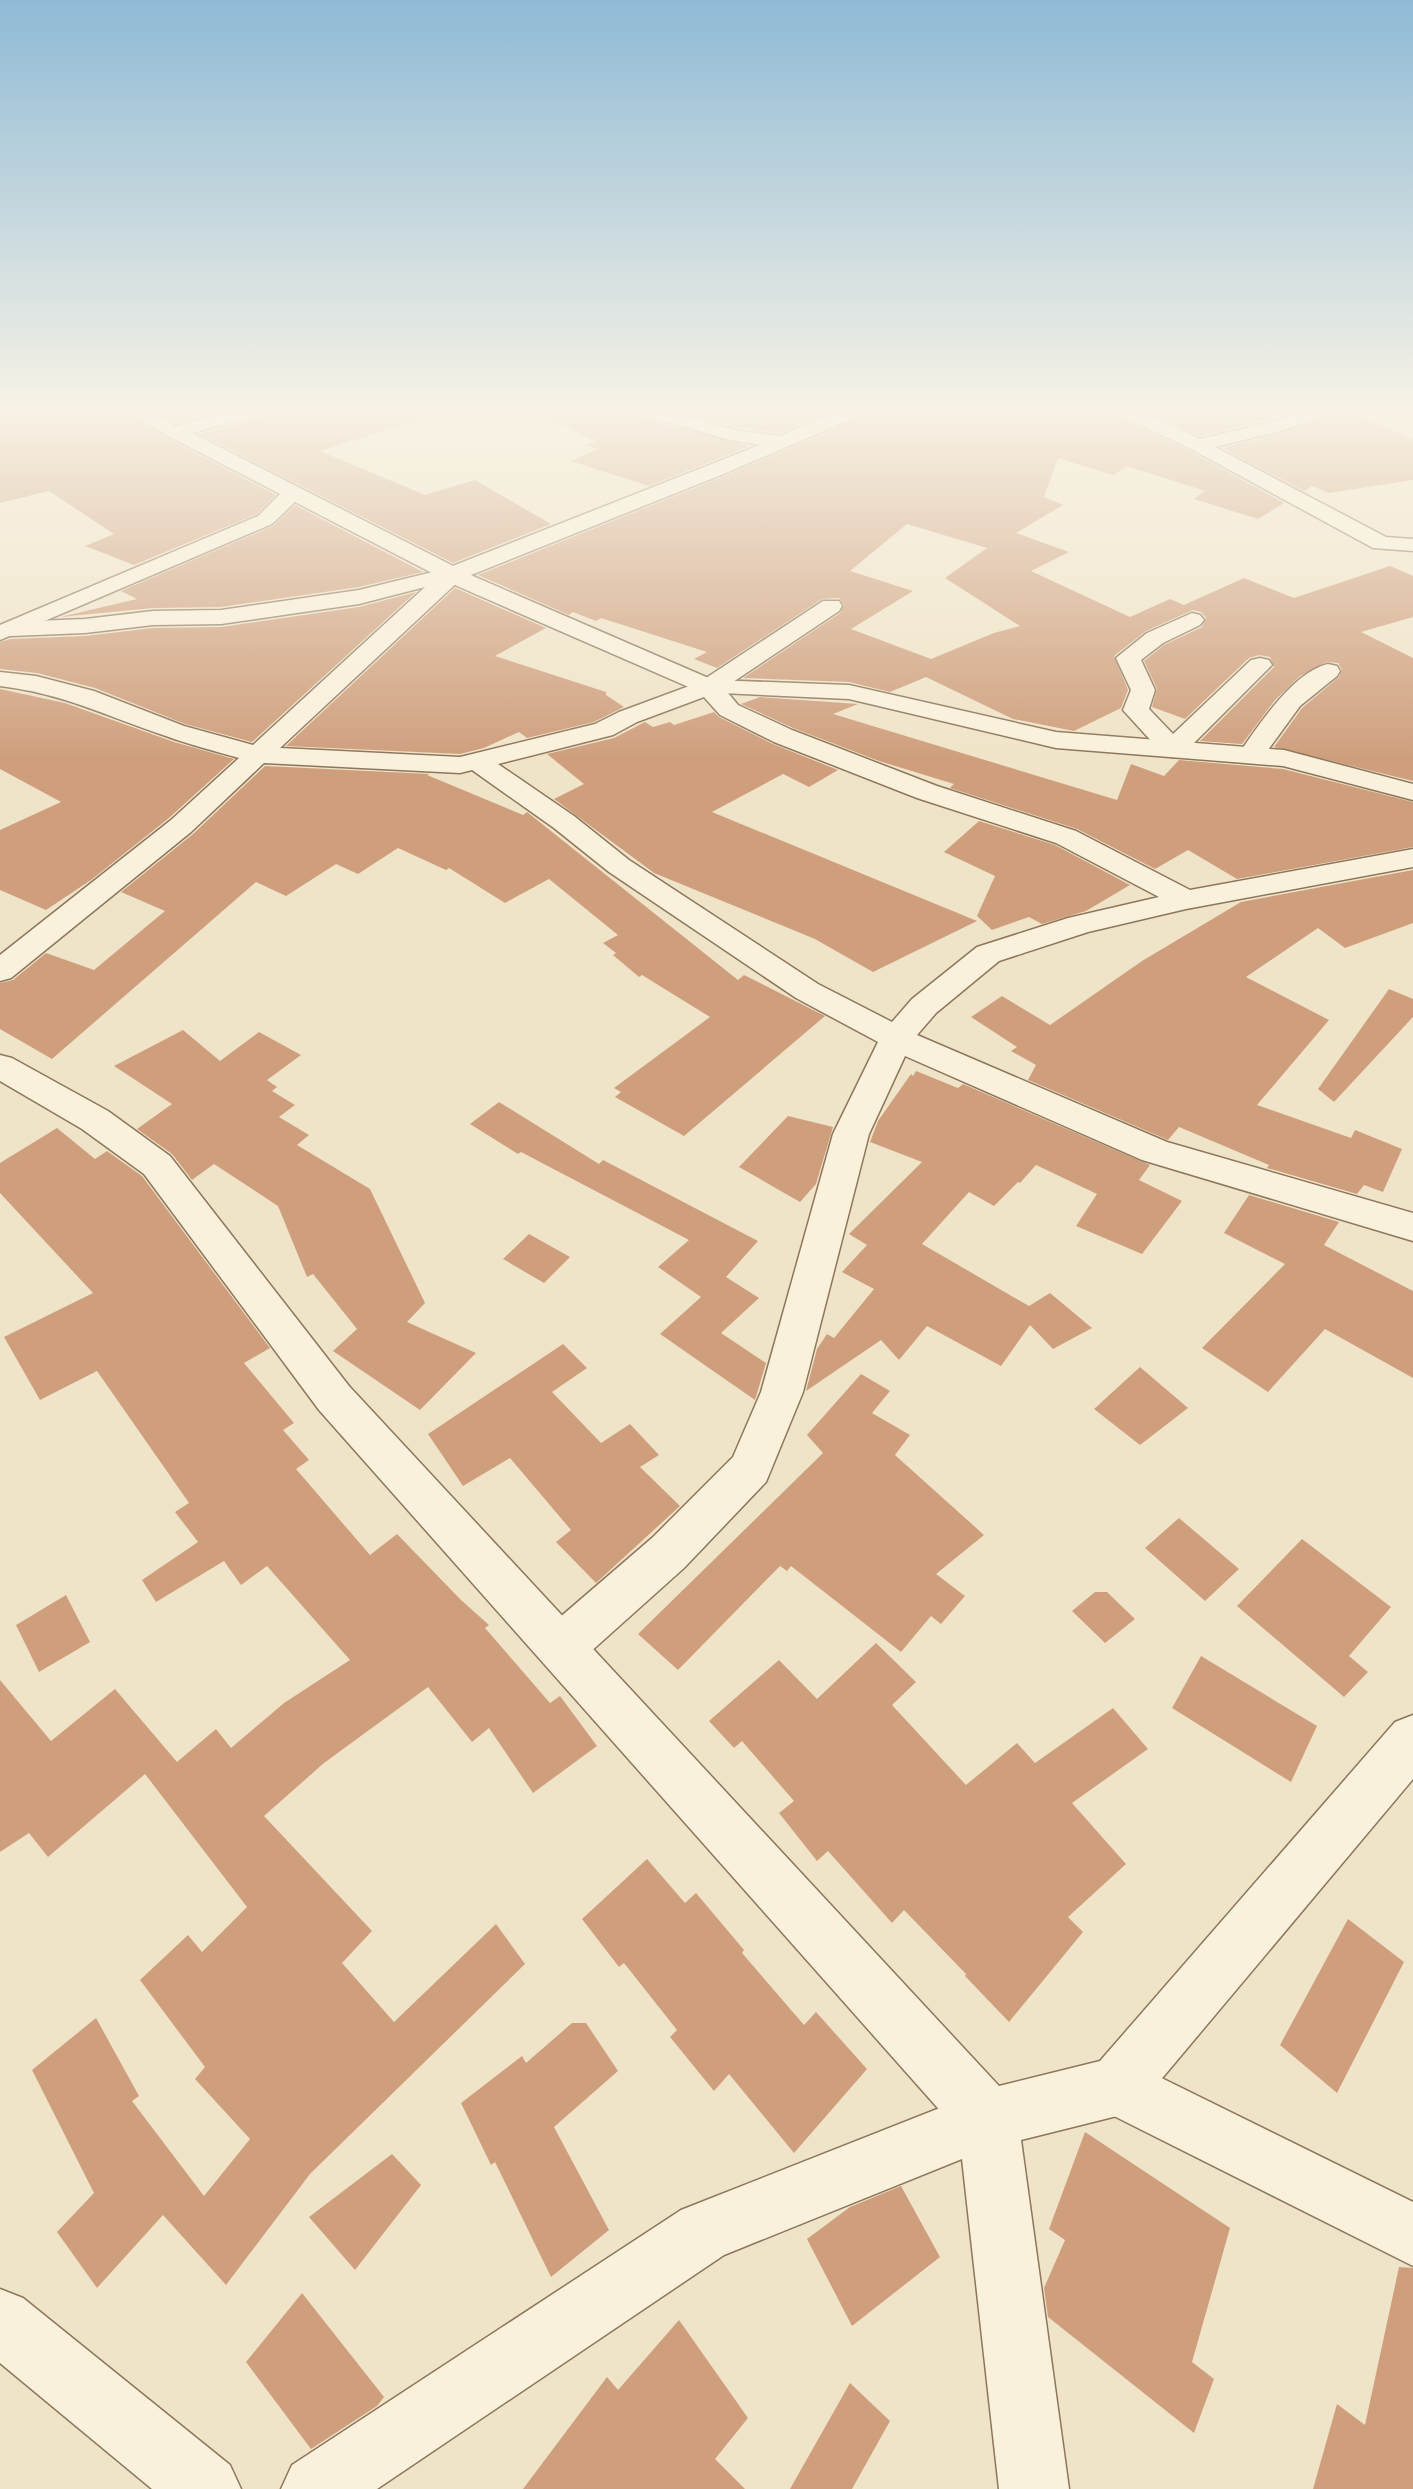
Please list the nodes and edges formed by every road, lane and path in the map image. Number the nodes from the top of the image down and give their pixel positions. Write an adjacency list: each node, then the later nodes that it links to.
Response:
1 (248, 527): 11 (street)
2 (360, 527): 8 (street)
3 (569, 527): 8 (street)
4 (1350, 527): 5 (street)
5 (1381, 544): 6 (street); 7 (street)
6 (1413, 545)
7 (1405, 566)
8 (453, 574): 11 (street); 15 (street); 17 (street)
9 (831, 606): 15 (street)
10 (1192, 620): 16 (street)
11 (5, 631)
12 (1260, 665): 16 (street)
13 (1328, 671): 18 (street)
14 (0, 678): 17 (street)
15 (709, 687): 16 (street); 19 (street); 22 (street)
16 (1173, 749): 18 (street)
17 (257, 755): 19 (street); 23 (street)
18 (1251, 755): 20 (street)
19 (477, 761): 24 (street)
20 (1413, 792)
21 (1413, 858): 22 (street)
22 (1186, 900): 24 (street)
23 (0, 971)
24 (896, 1038): 26 (street); 27 (street)
25 (0, 1066): 27 (street)
26 (1413, 1227)
27 (561, 1647): 30 (street)
28 (1413, 1740): 29 (street)
29 (1117, 2086): 30 (street); 31 (street)
30 (988, 2119): 34 (street); 35 (street)
31 (1413, 2235)
32 (0, 2321): 33 (street)
33 (206, 2489)
34 (316, 2489)
35 (1034, 2489)

